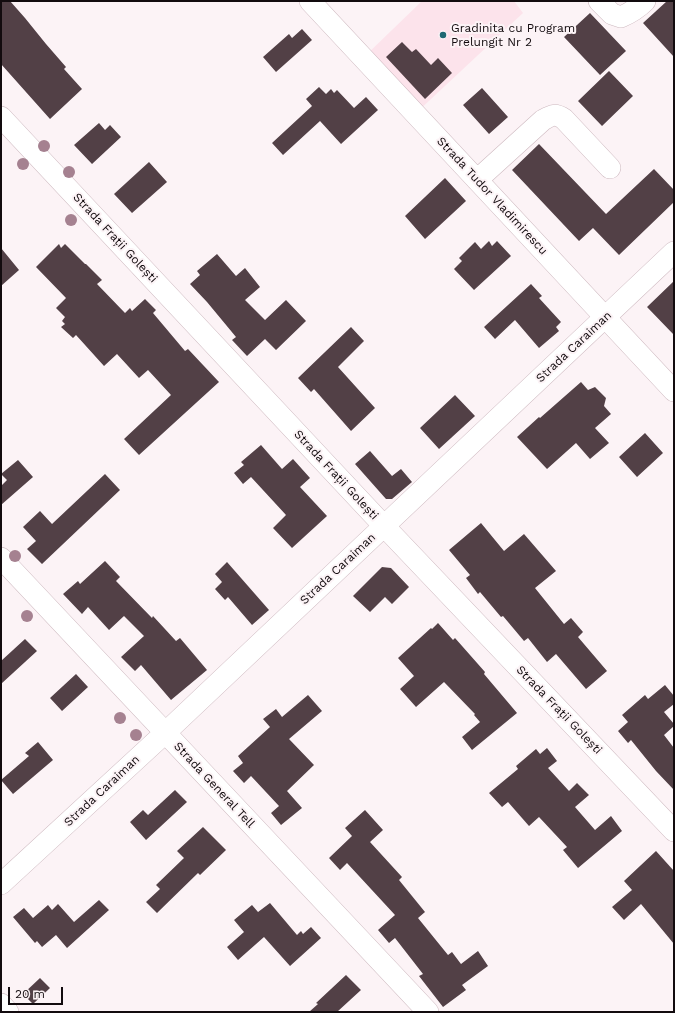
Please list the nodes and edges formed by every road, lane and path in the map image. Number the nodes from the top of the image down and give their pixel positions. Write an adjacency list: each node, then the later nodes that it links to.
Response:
1 (310, 1): 6 (street, Strada Tudor Vladimirescu)
2 (599, 1): 3 (street)
3 (645, 1)
4 (1, 117): 10 (street, Strada Frații Golești)
5 (610, 168): 6 (street)
6 (477, 180): 8 (street, Strada Tudor Vladimirescu)
7 (674, 252): 8 (street, Strada Caraiman)
8 (605, 317): 9 (street, Strada Tudor Vladimirescu); 10 (street, Strada Caraiman)
9 (674, 391)
10 (384, 526): 12 (street, Strada Caraiman); 13 (street, Strada Frații Golești)
11 (1, 558): 12 (street, Strada General Tell)
12 (165, 733): 14 (street, Strada Caraiman); 17 (street, Strada General Tell)
13 (674, 831)
14 (1, 884)
15 (1, 1004): 16 (street)
16 (8, 1012)
17 (428, 1012)

